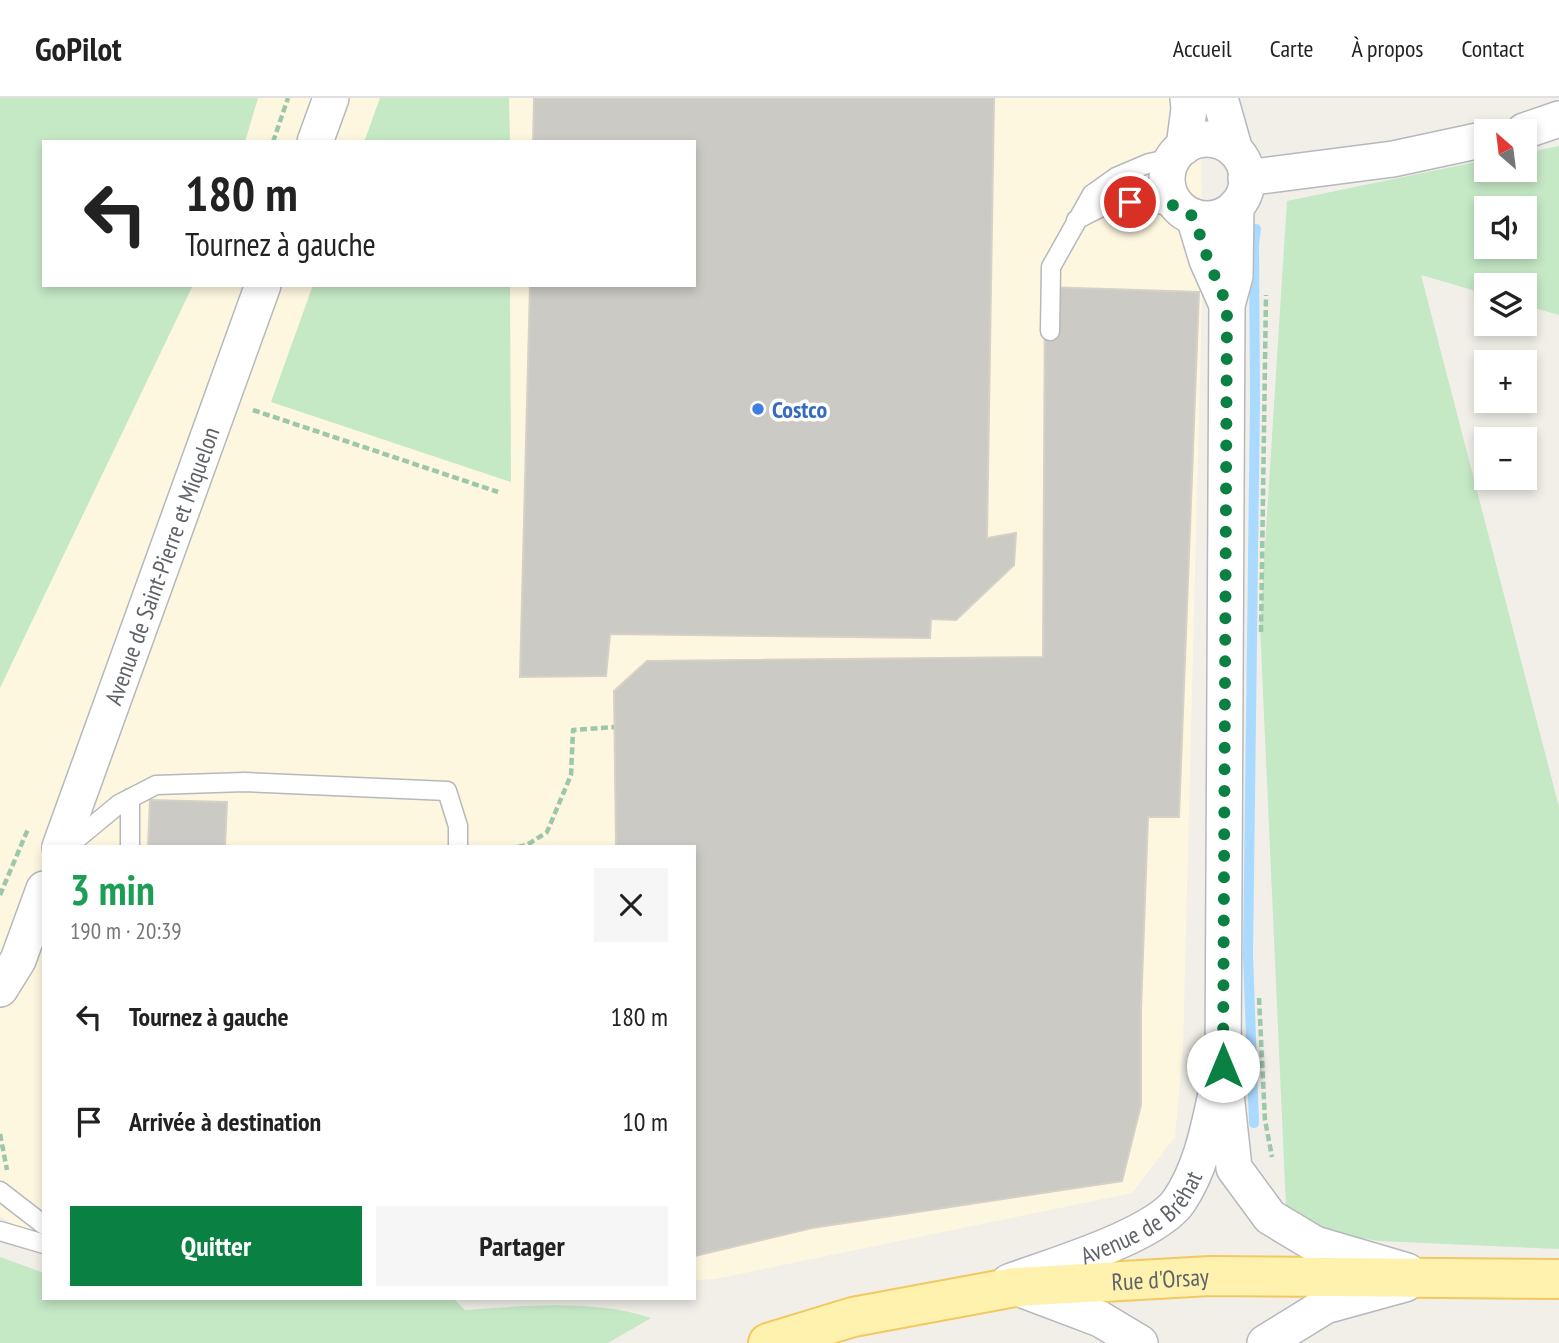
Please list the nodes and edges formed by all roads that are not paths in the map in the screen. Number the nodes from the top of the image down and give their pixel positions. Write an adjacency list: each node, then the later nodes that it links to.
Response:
1 (331, 98): 6 (street)
2 (1188, 98): 8 (street)
3 (1220, 98): 9 (street, Avenue de Bréhat)
4 (1559, 119): 5 (street)
5 (1537, 127)
6 (316, 140)
7 (1474, 142): 9 (street)
8 (1178, 152): 9 (street); 10 (street); 11 (lane)
9 (1239, 178): 10 (street); 13 (street, Avenue de Bréhat)
10 (1185, 211): 11 (lane); 13 (street, Avenue de Bréhat)
11 (1076, 220): 14 (lane)
12 (262, 287): 16 (street, Avenue de Saint-Pierre et Miquelon)
13 (1227, 305): 23 (street, Avenue de Bréhat)
14 (1050, 331)
15 (130, 798): 17 (lane); 18 (lane); 19 (lane)
16 (61, 845)
17 (68, 845)
18 (130, 845)
19 (458, 845)
20 (42, 893): 21 (street); 22 (street)
21 (0, 939)
22 (0, 989)
23 (1223, 1066): 28 (street, Avenue de Bréhat); 30 (street, Avenue de Bréhat)
24 (0, 1191): 25 (lane)
25 (42, 1223)
26 (0, 1231): 27 (lane)
27 (42, 1243)
28 (1427, 1277): 29 (main road, Rue d'Orsay); 30 (main road, Rue d'Orsay); 33 (street)
29 (1559, 1279)
30 (996, 1290): 31 (main road, Rue d'Orsay); 32 (street)
31 (768, 1343)
32 (1140, 1343)
33 (1265, 1343)

